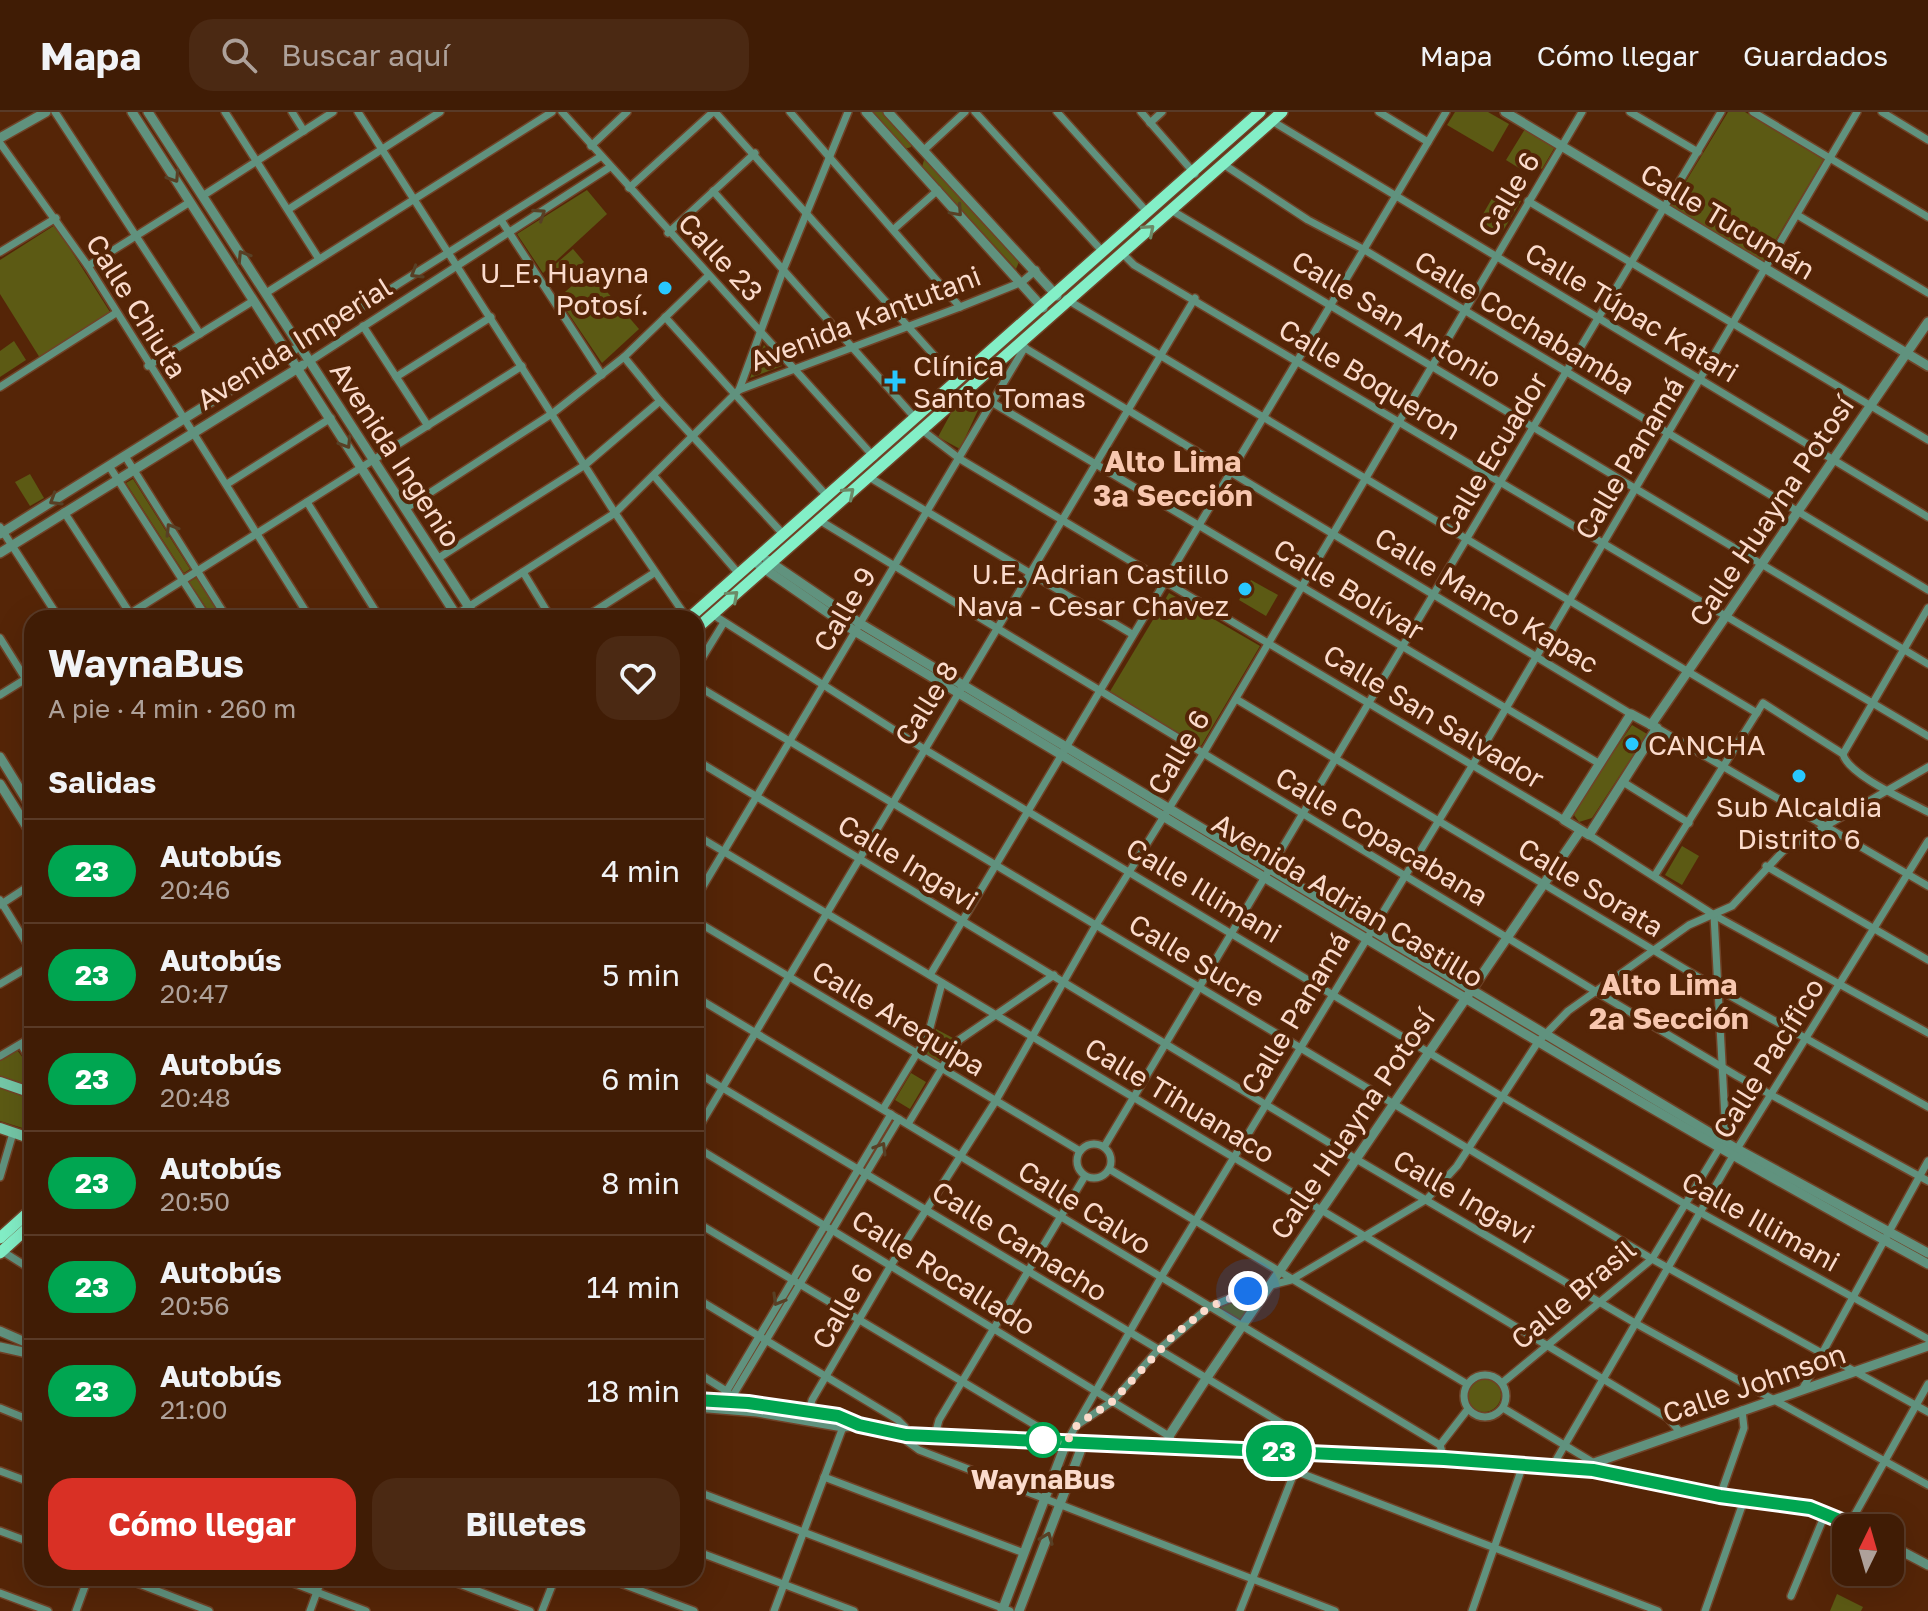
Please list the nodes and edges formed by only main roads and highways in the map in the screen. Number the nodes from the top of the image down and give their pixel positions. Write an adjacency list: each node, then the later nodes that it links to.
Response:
1 (1260, 112): 3 (main road)
2 (1282, 112): 3 (main road, one-way to 2)
3 (1047, 312): 4 (main road); 4 (main road)
4 (919, 424): 5 (main road)
5 (877, 460): 6 (main road); 7 (main road, one-way to 5)
6 (697, 610)
7 (704, 622)
8 (0, 1082): 9 (main road)
9 (24, 1090)
10 (0, 1128): 11 (main road)
11 (24, 1136)
12 (24, 1217): 14 (main road)
13 (24, 1228): 14 (main road)
14 (2, 1239)

